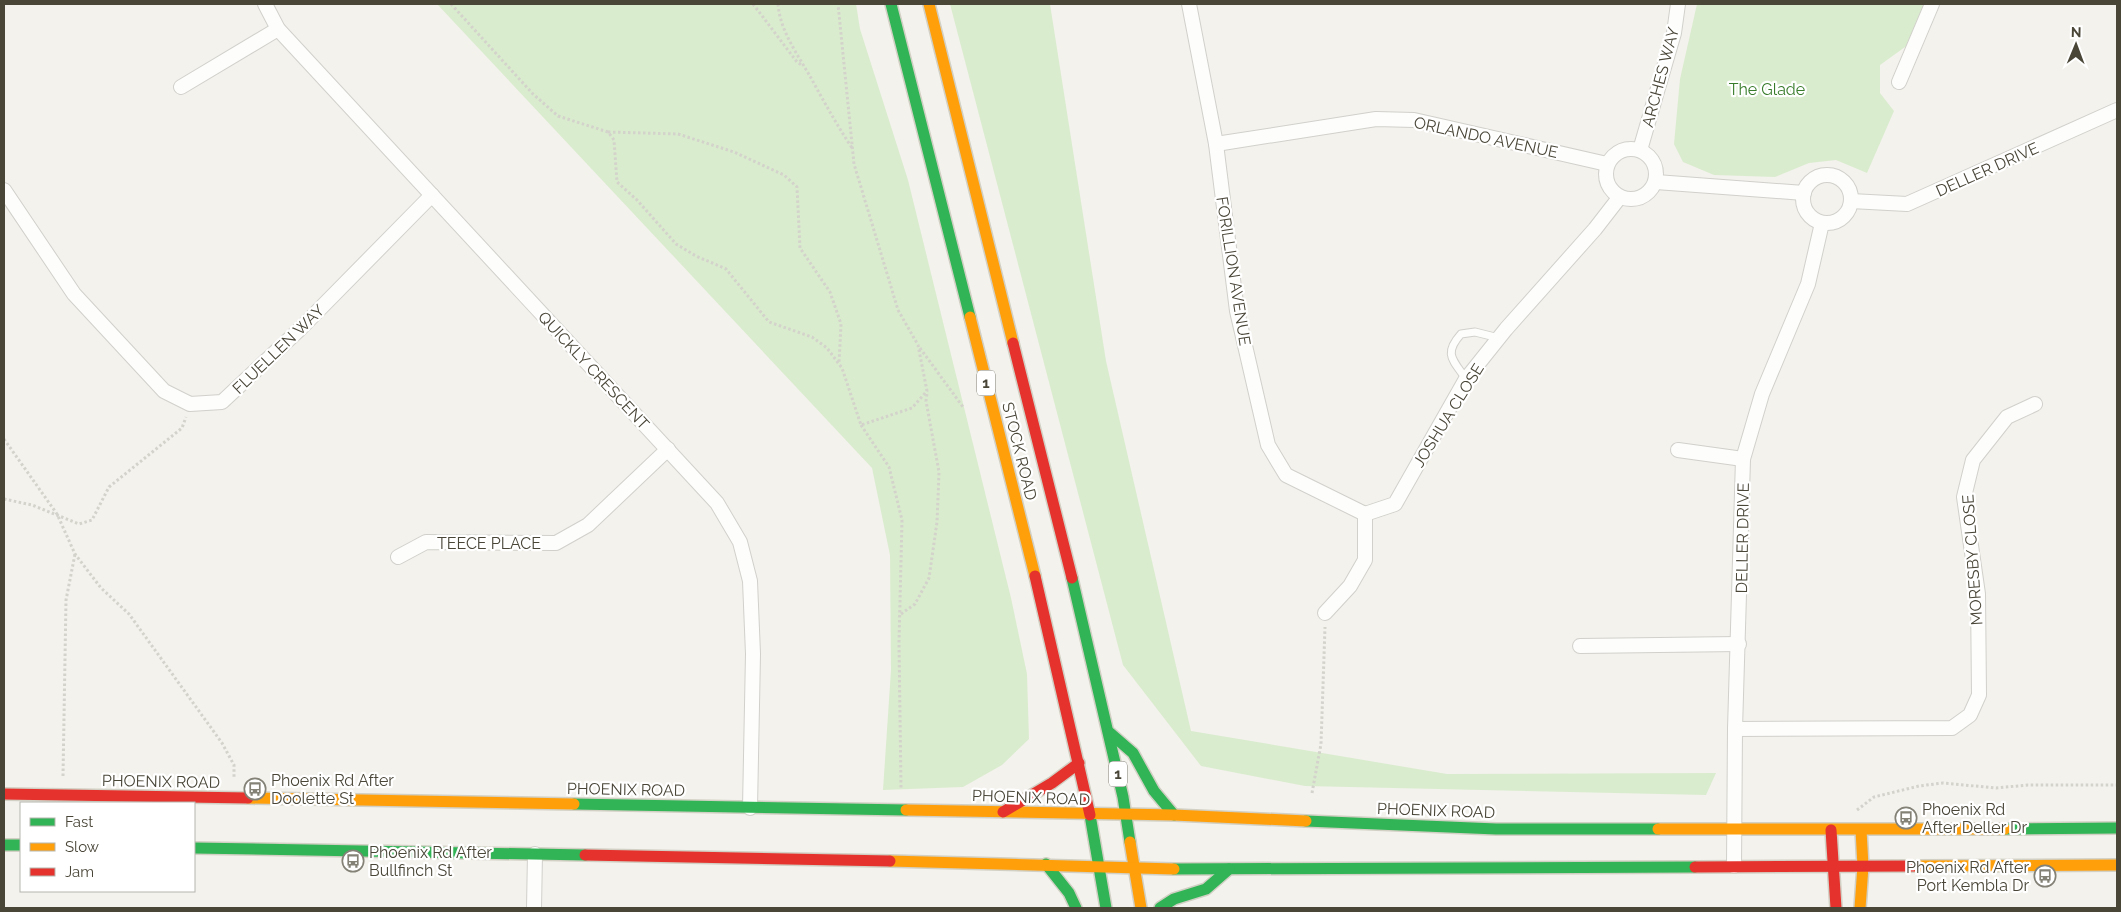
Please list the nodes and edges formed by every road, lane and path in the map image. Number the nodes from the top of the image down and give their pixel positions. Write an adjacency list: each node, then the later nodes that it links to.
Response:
1 (265, 4): 11 (street, QUICKLY CRESCENT)
2 (451, 4): 16 (path)
3 (753, 4): 12 (path)
4 (778, 4): 12 (path)
5 (838, 4): 18 (path)
6 (891, 4): 52 (main road, STOCK ROAD / 1)
7 (929, 4): 51 (main road, STOCK ROAD / 1)
8 (1189, 4): 17 (street, FORILLION AVENUE)
9 (1678, 4): 19 (street, ARCHES WAY)
10 (1932, 4): 13 (street)
11 (278, 29): 14 (street); 24 (street, QUICKLY CRESCENT)
12 (804, 66): 18 (path)
13 (1899, 82)
14 (181, 87)
15 (2117, 110): 26 (street, DELLER DRIVE)
16 (608, 132): 30 (path); 30 (path)
17 (1216, 144): 20 (street, ORLANDO AVENUE); 43 (street, FORILLION AVENUE)
18 (852, 148): 29 (path)
19 (1640, 150): 20 (street); 21 (street)
20 (1607, 164): 25 (street)
21 (1656, 182): 23 (street); 25 (street)
22 (4, 190): 33 (street)
23 (1804, 193): 26 (street); 27 (street)
24 (432, 195): 33 (street, FLUELLEN WAY); 38 (street, QUICKLY CRESCENT)
25 (1619, 198): 28 (street, JOSHUA CLOSE)
26 (1851, 201): 27 (street)
27 (1822, 223): 40 (street, DELLER DRIVE)
28 (1498, 338): 31 (street, JOSHUA CLOSE); 31 (lane)
29 (918, 345): 32 (path); 35 (path)
30 (839, 364): 36 (path)
31 (1466, 379): 43 (street, JOSHUA CLOSE)
32 (927, 391): 36 (path); 47 (path)
33 (190, 404): 42 (path)
34 (2035, 404): 50 (street, MORESBY CLOSE)
35 (963, 407)
36 (861, 425): 47 (path)
37 (4, 439): 42 (path)
38 (668, 449): 45 (street, TEECE PLACE); 59 (street, QUICKLY CRESCENT)
39 (1678, 450): 40 (street)
40 (1744, 459): 48 (street, DELLER DRIVE)
41 (4, 499): 42 (path)
42 (57, 514): 44 (path)
43 (1365, 514): 46 (street)
44 (75, 554): 53 (path); 54 (path)
45 (398, 557)
46 (1325, 613): 57 (path)
47 (900, 614): 56 (path)
48 (1739, 644): 49 (street); 50 (street, DELLER DRIVE)
49 (1580, 646)
50 (1736, 729): 66 (street, DELLER DRIVE)
51 (1110, 733): 63 (main road, STOCK ROAD / 1); 64 (main road)
52 (1079, 763): 60 (main road); 62 (main road, STOCK ROAD / 1)
53 (62, 781)
54 (234, 784)
55 (2117, 785): 61 (path)
56 (901, 788)
57 (1312, 793)
58 (4, 794): 59 (main road, PHOENIX ROAD)
59 (750, 808): 60 (main road, PHOENIX ROAD)
60 (1003, 812): 62 (main road, PHOENIX ROAD)
61 (1854, 814)
62 (1090, 815): 63 (main road, PHOENIX ROAD); 75 (main road, STOCK ROAD / 1)
63 (1126, 815): 64 (main road, PHOENIX ROAD); 79 (main road, STOCK ROAD / 1)
64 (1174, 815): 66 (main road, PHOENIX ROAD)
65 (2117, 828): 68 (main road, PHOENIX ROAD)
66 (1734, 829): 67 (main road, PHOENIX ROAD); 76 (street, DELLER DRIVE)
67 (1832, 830): 68 (main road, PHOENIX ROAD); 77 (main road)
68 (1861, 830): 78 (main road)
69 (4, 845): 70 (main road)
70 (20, 845)
71 (195, 848): 72 (main road)
72 (535, 854): 73 (main road); 81 (street)
73 (1046, 864): 75 (main road); 82 (main road)
74 (2117, 865): 78 (main road)
75 (1099, 866): 79 (main road); 83 (main road, STOCK ROAD / 1)
76 (1734, 866): 77 (main road); 80 (main road)
77 (1833, 866): 78 (main road); 86 (main road)
78 (1863, 866): 87 (main road)
79 (1136, 868): 80 (main road); 84 (main road, STOCK ROAD / 1)
80 (1229, 869): 85 (main road)
81 (534, 908)
82 (1076, 908)
83 (1106, 908)
84 (1141, 908)
85 (1160, 908)
86 (1836, 908)
87 (1860, 908)

